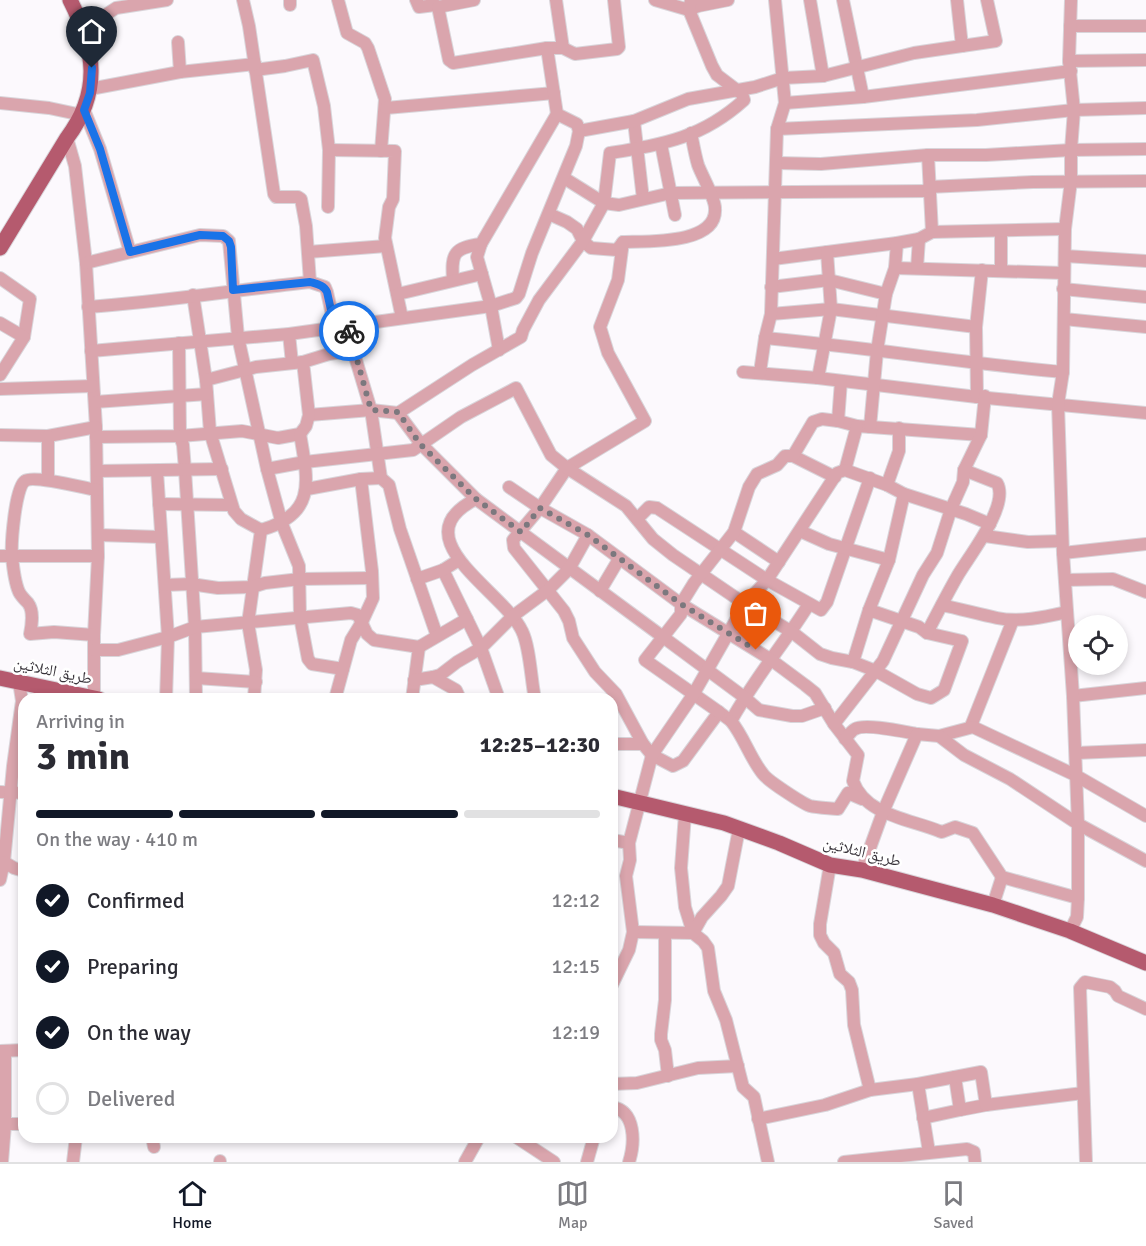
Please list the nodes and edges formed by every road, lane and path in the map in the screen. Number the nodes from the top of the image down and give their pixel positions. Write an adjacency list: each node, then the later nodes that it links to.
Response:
1 (70, 0): 23 (main road)
2 (106, 0): 20 (street)
3 (166, 0): 20 (street)
4 (243, 0): 30 (street)
5 (338, 0): 41 (street)
6 (416, 0): 19 (street)
7 (474, 0): 19 (street)
8 (556, 0): 27 (street)
9 (614, 0): 27 (street)
10 (655, 0): 18 (street)
11 (728, 0): 18 (street)
12 (775, 0): 34 (street)
13 (810, 0): 33 (street)
14 (843, 0): 31 (street)
15 (957, 0): 25 (street)
16 (987, 0): 25 (street)
17 (1071, 0): 21 (street)
18 (690, 5): 36 (street)
19 (438, 7): 26 (street)
20 (106, 16): 23 (street)
21 (1070, 26): 22 (street); 29 (street)
22 (1146, 26)
23 (84, 29): 35 (main road)
24 (178, 42): 32 (street)
25 (962, 46): 31 (street)
26 (547, 48): 27 (street); 37 (street)
27 (563, 48)
28 (1146, 60): 29 (street)
29 (1070, 66): 38 (street); 43 (street)
30 (255, 67): 32 (street); 54 (street); 82 (street)
31 (856, 67): 33 (street); 38 (street)
32 (180, 72): 35 (street)
33 (823, 76): 34 (street)
34 (783, 78): 36 (street); 39 (street)
35 (90, 88): 44 (main road)
36 (735, 89): 46 (street); 49 (street)
37 (554, 93): 41 (street); 45 (street)
38 (863, 98): 39 (street)
39 (785, 102): 47 (street)
40 (0, 104): 44 (street)
41 (386, 108): 56 (street)
42 (1146, 108): 43 (street)
43 (1074, 110): 47 (street); 55 (street)
44 (83, 113): 50 (main road); 81 (street)
45 (557, 114): 48 (street); 78 (street)
46 (634, 121): 48 (street); 52 (street)
47 (777, 129): 58 (street)
48 (579, 131): 59 (street)
49 (691, 133): 51 (street); 63 (street)
50 (67, 138): 79 (main road); 87 (street)
51 (662, 144): 52 (street); 64 (street)
52 (636, 148): 66 (street); 67 (street)
53 (1146, 149): 55 (street)
54 (329, 150): 56 (street); 68 (street)
55 (1071, 150): 57 (street); 60 (street)
56 (381, 151): 80 (street)
57 (928, 155): 58 (street); 62 (street)
58 (777, 163): 65 (street)
59 (564, 178): 67 (street); 69 (street)
60 (1071, 181): 61 (street); 62 (street); 71 (street)
61 (1146, 181)
62 (930, 189): 65 (street); 73 (street)
63 (709, 192): 64 (street); 65 (street); 76 (street)
64 (671, 193): 66 (street); 70 (street)
65 (775, 194): 85 (street)
66 (643, 199): 67 (street)
67 (604, 202): 75 (street)
68 (328, 207)
69 (549, 214): 75 (street); 105 (street)
70 (675, 215)
71 (1065, 229): 72 (street); 84 (street)
72 (1001, 231): 73 (street); 91 (street)
73 (932, 232): 74 (street)
74 (919, 239): 77 (street); 89 (street)
75 (584, 241): 76 (street); 124 (street)
76 (623, 242): 165 (street)
77 (897, 243): 83 (street); 88 (street)
78 (481, 244): 93 (street); 95 (street)
79 (1, 246)
80 (386, 246): 82 (street); 101 (street)
81 (130, 252): 87 (street); 100 (street)
82 (308, 252): 97 (street)
83 (827, 252): 85 (street); 96 (street)
84 (1065, 256): 86 (street); 92 (street)
85 (773, 259): 98 (street)
86 (1146, 261)
87 (86, 263): 106 (street)
88 (895, 268): 89 (street); 102 (street)
89 (917, 268): 90 (street)
90 (982, 270): 91 (street); 114 (street)
91 (1001, 271): 92 (street)
92 (1064, 273): 99 (street)
93 (482, 274): 95 (street); 105 (street)
94 (0, 278): 117 (street)
95 (453, 280): 101 (street)
96 (829, 280): 98 (street); 102 (street); 107 (street)
97 (310, 282): 100 (street); 113 (street)
98 (771, 287): 108 (street)
99 (1063, 289): 104 (street); 111 (street)
100 (233, 290): 103 (street); 118 (street)
101 (398, 294): 110 (street)
102 (886, 294): 109 (street)
103 (194, 295): 106 (street); 120 (street)
104 (1146, 297)
105 (491, 306): 110 (street); 124 (street)
106 (88, 307): 125 (street)
107 (831, 309): 108 (street); 109 (street); 122 (street)
108 (771, 314): 119 (street)
109 (884, 317): 114 (street); 126 (street)
110 (402, 318): 113 (street)
111 (1064, 319): 115 (street); 132 (street)
112 (0, 323): 117 (street)
113 (341, 327): 116 (street); 123 (street)
114 (976, 327): 128 (street)
115 (1146, 327)
116 (289, 334): 118 (street); 127 (street)
117 (24, 337): 133 (street)
118 (238, 337): 120 (street); 129 (street)
119 (765, 339): 122 (street); 131 (street)
120 (199, 342): 121 (street); 135 (street)
121 (179, 343): 125 (street); 141 (street)
122 (824, 343): 126 (street); 134 (street)
123 (353, 350): 127 (street); 145 (street)
124 (499, 350): 146 (street)
125 (92, 351): 138 (street)
126 (878, 351): 128 (street); 137 (street)
127 (298, 363): 129 (street); 148 (street)
128 (977, 363): 132 (street); 142 (street)
129 (246, 369): 135 (street); 155 (street)
130 (743, 372): 131 (street)
131 (760, 372): 134 (street)
132 (1063, 372): 144 (street)
133 (0, 375)
134 (818, 378): 136 (street)
135 (206, 380): 140 (street)
136 (841, 381): 137 (street); 149 (street)
137 (874, 385): 142 (street); 151 (street)
138 (93, 386): 139 (street); 143 (street)
139 (0, 389)
140 (207, 394): 141 (street); 154 (street)
141 (180, 396): 143 (street); 160 (street)
142 (981, 397): 144 (street); 158 (street)
143 (94, 402): 153 (street)
144 (1058, 404): 147 (street); 199 (street)
145 (371, 410): 146 (street); 148 (street); 162 (street)
146 (398, 412): 161 (street)
147 (1146, 413)
148 (309, 415): 156 (street)
149 (838, 421): 150 (street); 163 (street)
150 (857, 426): 151 (street); 172 (street)
151 (870, 427): 152 (street)
152 (899, 429): 158 (street); 177 (street)
153 (96, 432): 159 (street); 160 (street); 170 (street)
154 (210, 432): 155 (street); 160 (street); 166 (street)
155 (258, 434): 156 (street); 167 (street)
156 (300, 434): 164 (street)
157 (0, 435): 159 (street)
158 (981, 435): 169 (street)
159 (48, 436): 176 (street)
160 (180, 436): 168 (street)
161 (420, 444): 162 (street); 165 (street); 182 (street)
162 (379, 453): 164 (street); 173 (street)
163 (793, 456): 172 (street); 194 (street)
164 (305, 462): 167 (street); 179 (street)
165 (567, 468): 186 (street); 188 (street)
166 (222, 469): 168 (street); 185 (street)
167 (267, 469): 189 (street)
168 (185, 470): 171 (street); 184 (street)
169 (964, 470): 187 (street); 191 (street)
170 (96, 471): 171 (street); 180 (street)
171 (157, 471): 183 (street)
172 (840, 473): 174 (street); 192 (street)
173 (381, 477): 175 (street); 213 (street)
174 (870, 478): 177 (street); 201 (street)
175 (361, 479): 179 (street); 211 (street)
176 (48, 480): 180 (street); 202 (street)
177 (887, 485): 181 (street)
178 (509, 487): 186 (street)
179 (307, 489): 189 (street)
180 (97, 490): 195 (street)
181 (904, 494): 187 (street); 206 (street)
182 (476, 499): 193 (street); 205 (street)
183 (159, 504): 184 (street); 197 (street)
184 (187, 504): 185 (street); 216 (street)
185 (231, 505): 190 (street)
186 (540, 508): 193 (street); 196 (street)
187 (951, 509): 191 (street); 232 (street)
188 (637, 519): 200 (street); 210 (street)
189 (282, 524): 190 (street); 212 (street)
190 (261, 530): 218 (street)
191 (987, 530): 199 (street); 225 (street)
192 (800, 531): 201 (street); 207 (street)
193 (521, 532): 208 (street); 219 (street)
194 (734, 532): 200 (street); 207 (street)
195 (98, 535): 197 (street); 203 (street)
196 (588, 535): 204 (street); 208 (street)
197 (160, 537): 217 (street)
198 (1146, 544): 199 (street)
199 (1063, 547): 215 (street)
200 (722, 549): 210 (street); 214 (street)
201 (846, 549): 206 (street); 224 (street)
202 (6, 556): 203 (street); 239 (street)
203 (98, 556): 239 (street)
204 (619, 559): 220 (street); 222 (street)
205 (459, 560): 209 (street); 228 (street)
206 (889, 560): 226 (street)
207 (779, 562): 214 (street)
208 (569, 569): 219 (street); 220 (street)
209 (443, 570): 213 (street); 230 (street)
210 (701, 575): 222 (street); 223 (street)
211 (372, 578): 212 (street); 233 (street)
212 (300, 579): 218 (street); 229 (street)
213 (417, 579): 240 (street)
214 (767, 580): 223 (street); 224 (street)
215 (1065, 580): 221 (street); 227 (street)
216 (191, 584): 217 (street); 218 (street); 235 (street)
217 (165, 585): 241 (street)
218 (252, 587): 234 (street)
219 (548, 590): 228 (street); 269 (street)
220 (600, 591): 242 (street)
221 (1146, 592)
222 (681, 604): 238 (street); 242 (street)
223 (745, 604): 236 (street); 238 (street)
224 (809, 604): 236 (street)
225 (942, 604): 231 (street); 237 (street)
226 (869, 610): 232 (street); 247 (street)
227 (1067, 612): 231 (street); 271 (street)
228 (513, 616): 244 (street); 268 (street)
229 (300, 617): 233 (street); 234 (street); 248 (street)
230 (467, 619): 240 (street); 244 (street)
231 (1013, 620): 279 (street)
232 (903, 621): 237 (street); 250 (street)
233 (362, 622): 243 (street); 248 (street)
234 (248, 623): 235 (street); 256 (street)
235 (195, 627): 241 (street); 253 (street)
236 (792, 632): 246 (street); 247 (street)
237 (927, 633): 250 (street)
238 (728, 634): 246 (street); 249 (street)
239 (94, 635): 245 (street)
240 (437, 636): 243 (street)
241 (168, 637): 245 (street); 261 (street)
242 (663, 637): 249 (street); 270 (street)
243 (419, 647): 254 (street)
244 (481, 648): 251 (street); 267 (street)
245 (94, 650): 260 (street)
246 (770, 659): 272 (street); 274 (street)
247 (853, 662): 250 (street)
248 (344, 669): 264 (street)
249 (707, 671): 270 (street); 272 (street)
250 (876, 671): 278 (street)
251 (433, 677): 254 (street); 266 (street)
252 (0, 678): 255 (main road, طريق الثلاثين)
253 (196, 678): 256 (street); 262 (street)
254 (414, 680): 265 (street)
255 (19, 682): 258 (street); 259 (main road, طريق الثلاثين)
256 (256, 682): 263 (street)
257 (1146, 688): 271 (street)
258 (21, 693)
259 (72, 693)
260 (96, 693)
261 (166, 693)
262 (196, 693)
263 (255, 693)
264 (337, 693)
265 (413, 693)
266 (457, 693)
267 (497, 693)
268 (534, 693)
269 (615, 693)
270 (693, 695): 275 (street); 287 (street)
271 (1073, 696): 286 (street)
272 (744, 697): 274 (street); 276 (street)
273 (618, 698): 284 (street)
274 (825, 708): 278 (street)
275 (719, 712): 276 (street); 287 (street)
276 (731, 721): 291 (street)
277 (18, 722): 289 (street)
278 (834, 724): 282 (street)
279 (971, 726): 281 (street); 288 (street)
280 (917, 734): 281 (street); 282 (street); 293 (street)
281 (939, 736): 296 (street)
282 (845, 740): 291 (street)
283 (618, 744): 284 (street)
284 (643, 744): 287 (street)
285 (1146, 750): 286 (street)
286 (1076, 753): 288 (street)
287 (652, 755): 292 (street)
288 (1075, 775): 295 (street); 296 (street)
289 (12, 792): 300 (street)
290 (618, 797): 292 (main road, طريق الثلاثين)
291 (862, 799): 293 (street)
292 (639, 802): 294 (main road, طريق الثلاثين); 299 (street)
293 (883, 812): 304 (street); 307 (street)
294 (685, 814): 297 (main road, طريق الثلاثين); 314 (street)
295 (1146, 816)
296 (1078, 824): 301 (street); 309 (street)
297 (739, 829): 302 (main road, طريق الثلاثين); 314 (street)
298 (618, 841): 299 (street)
299 (629, 843): 306 (street)
300 (2, 861): 303 (street); 308 (street)
301 (1146, 861)
302 (830, 865): 304 (main road, طريق الثلاثين); 326 (street)
303 (18, 869)
304 (862, 870): 310 (main road, طريق الثلاثين)
305 (618, 875): 306 (street)
306 (626, 876): 311 (street)
307 (1002, 877): 309 (street); 310 (street)
308 (0, 880)
309 (1078, 898): 312 (street)
310 (993, 905): 312 (main road, طريق الثلاثين)
311 (633, 932): 313 (street); 316 (street)
312 (1070, 932): 315 (main road, طريق الثلاثين)
313 (665, 933): 314 (street); 321 (street)
314 (693, 933): 320 (street)
315 (1146, 963)
316 (618, 973)
317 (1146, 1009): 327 (street)
318 (18, 1050): 319 (street)
319 (2, 1051): 325 (street)
320 (738, 1066): 321 (street); 332 (street)
321 (668, 1076): 323 (street)
322 (955, 1077): 324 (street); 328 (street); 330 (street)
323 (618, 1084)
324 (918, 1084): 326 (street); 331 (street)
325 (3, 1086): 334 (street)
326 (870, 1090): 332 (street)
327 (1083, 1093): 328 (street); 350 (street)
328 (986, 1106): 330 (street)
329 (618, 1109): 346 (street)
330 (960, 1110): 331 (street)
331 (923, 1118): 339 (street)
332 (758, 1119): 347 (street)
333 (18, 1124): 334 (street)
334 (3, 1125): 341 (street)
335 (75, 1143): 342 (street)
336 (476, 1143): 343 (street)
337 (525, 1143): 344 (street)
338 (592, 1143): 345 (street)
339 (923, 1156): 340 (street); 349 (street)
340 (867, 1161): 348 (street)
341 (2, 1162)
342 (73, 1162)
343 (465, 1162)
344 (554, 1162)
345 (587, 1162)
346 (629, 1162)
347 (768, 1162)
348 (844, 1162)
349 (975, 1162)
350 (1086, 1162)

